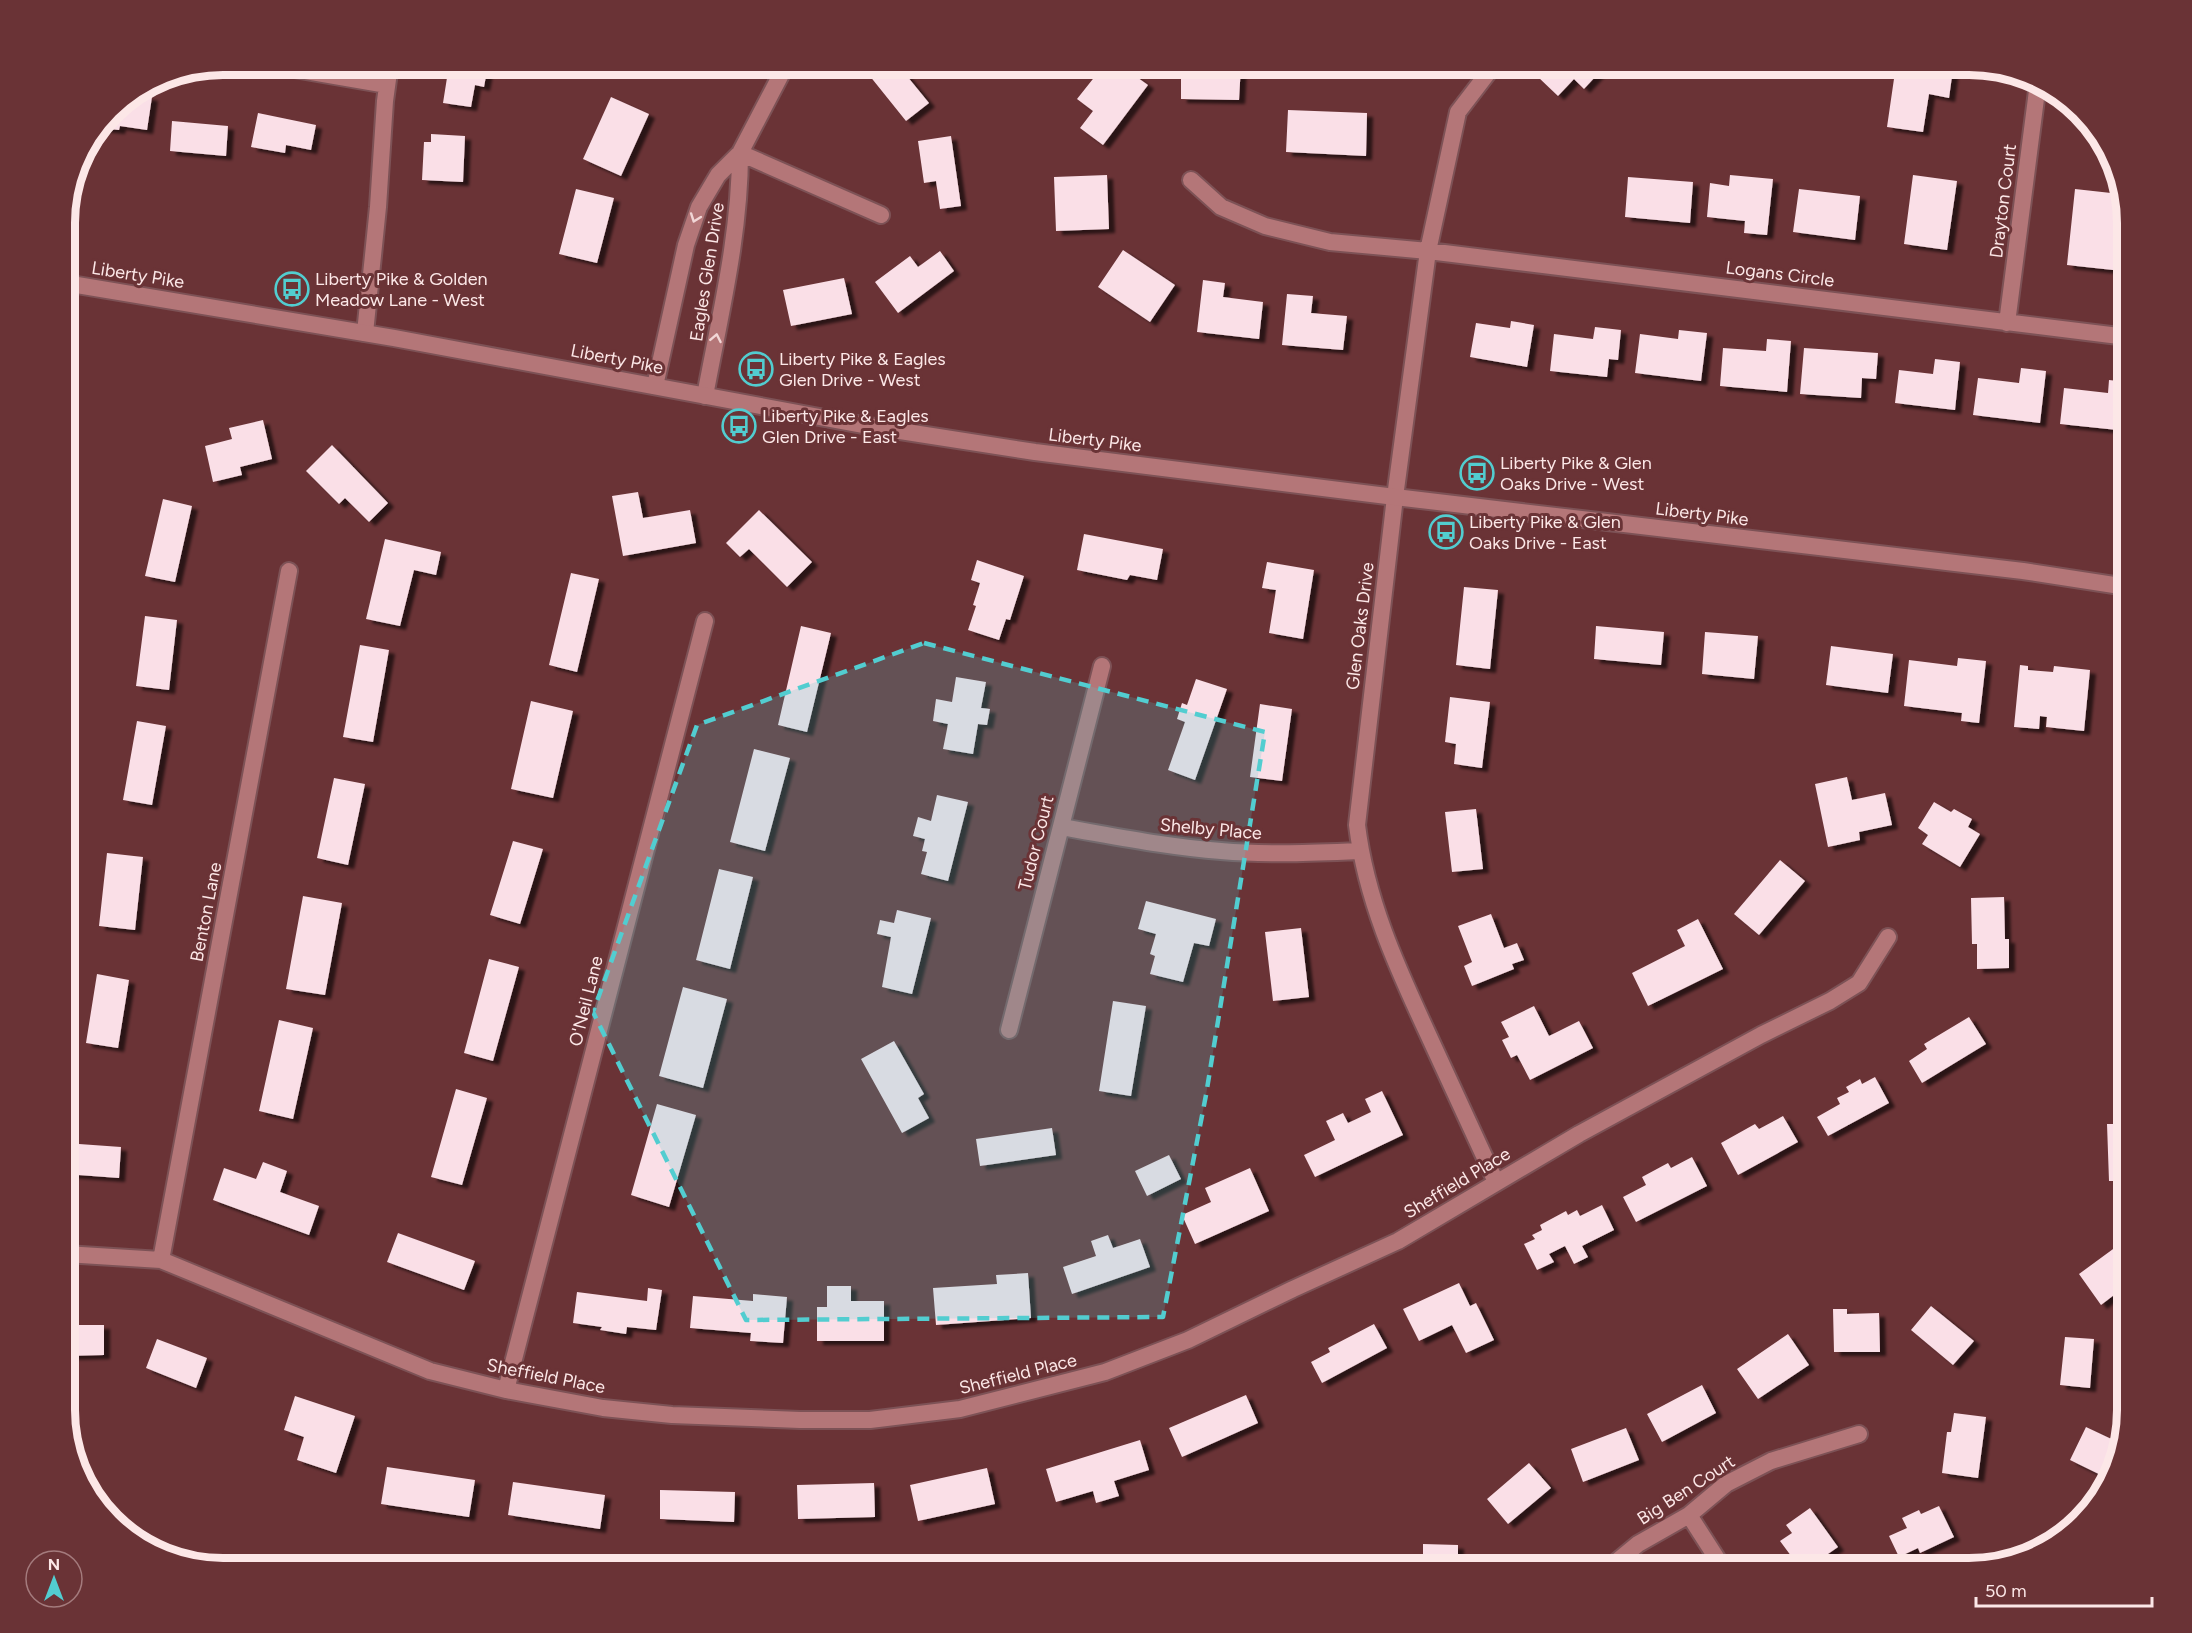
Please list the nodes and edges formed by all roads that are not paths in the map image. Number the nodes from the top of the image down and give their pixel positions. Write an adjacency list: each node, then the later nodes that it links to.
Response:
1 (329, 75): 5 (street)
2 (388, 75): 5 (street)
3 (780, 75): 7 (street, Eagles Glen Drive)
4 (1486, 75): 10 (street, Glen Oaks Drive)
5 (387, 86): 13 (street)
6 (2037, 92): 12 (street, Drayton Court)
7 (740, 153): 9 (street); 15 (street, Eagles Glen Drive, one-way to 15); 16 (street, Eagles Glen Drive, one-way to 7)
8 (1191, 180): 10 (street, Logans Circle)
9 (881, 215)
10 (1428, 250): 12 (street, Logans Circle); 17 (street, Glen Oaks Drive)
11 (75, 285): 13 (street, Liberty Pike)
12 (2007, 323): 14 (street, Logans Circle)
13 (365, 333): 15 (street, Liberty Pike)
14 (2117, 336)
15 (656, 386): 16 (street, Liberty Pike)
16 (705, 396): 17 (street, Liberty Pike)
17 (1395, 497): 19 (street, Liberty Pike); 23 (street, Glen Oaks Drive)
18 (289, 572): 28 (street, Benton Lane)
19 (2117, 585)
20 (705, 621): 29 (street, O'Neil Lane)
21 (1102, 666): 22 (street, Tudor Court)
22 (1060, 827): 23 (street, Shelby Place); 25 (street, Tudor Court)
23 (1360, 851): 26 (street, Glen Oaks Drive)
24 (1888, 938): 26 (street, Sheffield Place)
25 (1009, 1030)
26 (1496, 1182): 29 (street, Sheffield Place)
27 (75, 1255): 28 (street, Sheffield Place)
28 (161, 1260): 29 (street, Sheffield Place)
29 (506, 1390)
30 (1859, 1434): 31 (street, Big Ben Court)
31 (1689, 1515): 32 (street, Big Ben Court); 33 (street)
32 (1622, 1558)
33 (1717, 1558)

